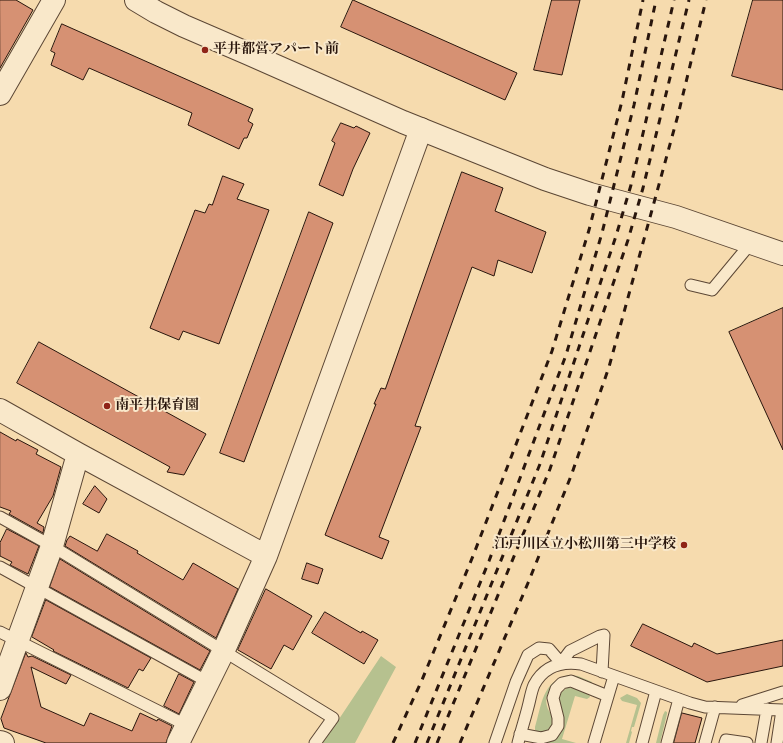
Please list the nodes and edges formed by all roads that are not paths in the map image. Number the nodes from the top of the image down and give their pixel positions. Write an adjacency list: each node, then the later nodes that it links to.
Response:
1 (54, 0): 3 (street)
2 (136, 0): 4 (street)
3 (0, 94)
4 (421, 129): 5 (street); 12 (street)
5 (751, 243): 6 (street); 7 (lane)
6 (782, 255)
7 (692, 285)
8 (0, 410): 9 (street)
9 (78, 454): 11 (street); 12 (street)
10 (0, 517): 11 (lane)
11 (52, 546): 14 (street); 16 (lane)
12 (266, 556): 16 (street)
13 (0, 567): 14 (lane)
14 (36, 588): 15 (street); 20 (lane)
15 (9, 637): 21 (street); 30 (lane)
16 (223, 652): 20 (street); 32 (lane)
17 (560, 663): 18 (lane); 18 (lane); 31 (lane); 33 (lane)
18 (602, 672): 19 (lane)
19 (614, 676): 22 (lane); 24 (lane)
20 (208, 682): 30 (street)
21 (0, 689)
22 (656, 691): 25 (lane); 35 (lane)
23 (783, 692): 27 (lane)
24 (608, 696): 31 (lane); 34 (lane)
25 (679, 699): 26 (lane); 36 (lane)
26 (715, 707): 27 (lane); 37 (lane)
27 (734, 708): 28 (lane)
28 (767, 709): 29 (lane); 40 (lane)
29 (782, 710): 41 (lane)
30 (182, 734)
31 (519, 739)
32 (315, 743)
33 (495, 743)
34 (594, 743)
35 (642, 743)
36 (667, 743)
37 (705, 743)
38 (725, 743): 39 (lane)
39 (747, 743)
40 (761, 743)
41 (777, 743)

